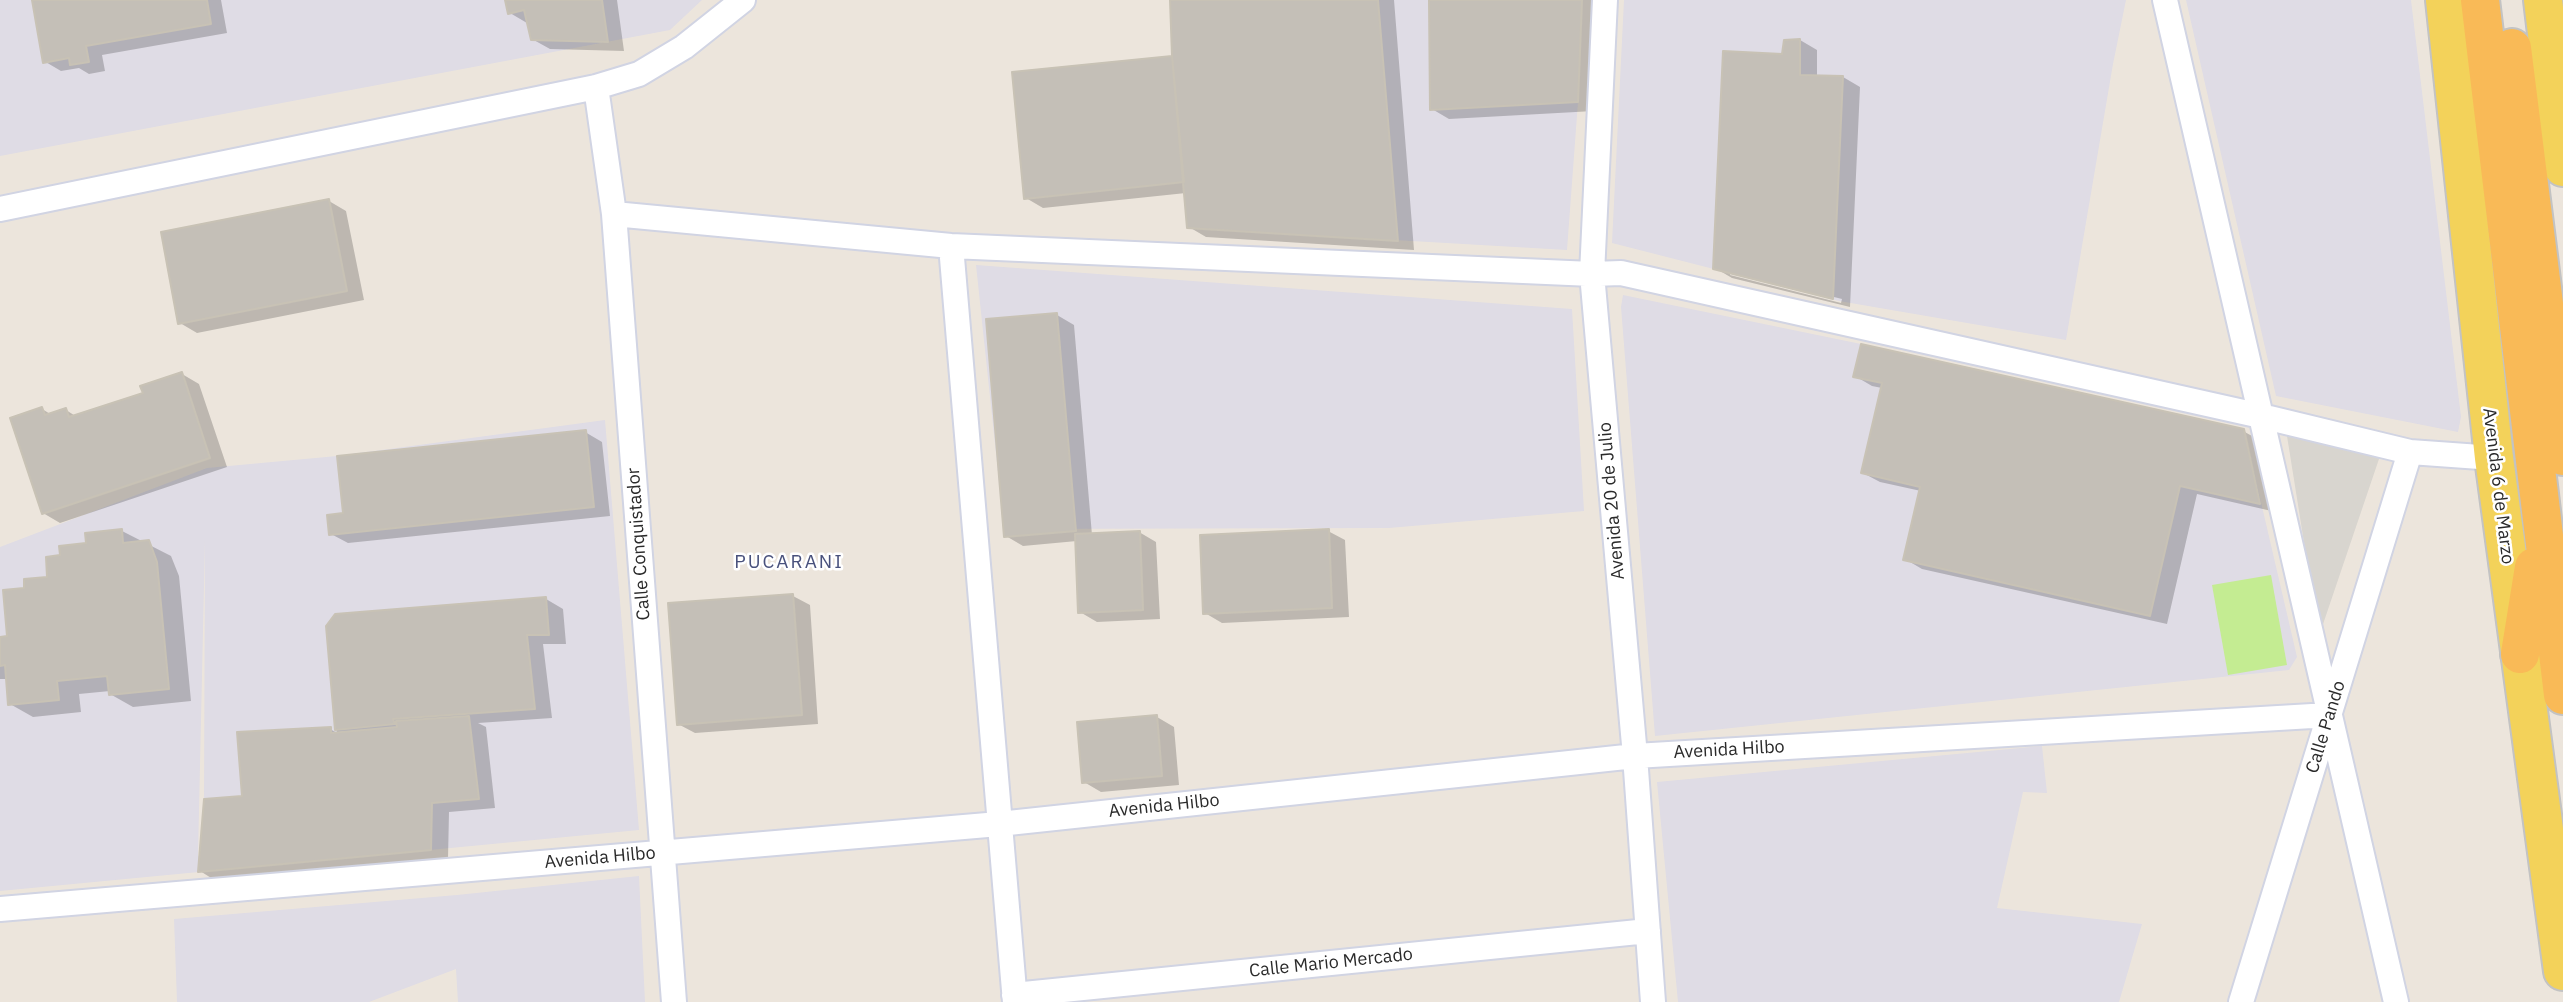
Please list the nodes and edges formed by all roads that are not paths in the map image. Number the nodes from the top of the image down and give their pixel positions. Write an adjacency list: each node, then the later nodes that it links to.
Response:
1 (743, 0): 8 (street)
2 (1605, 0): 13 (street, Avenida 20 de Julio)
3 (2165, 0): 14 (street)
4 (2445, 0): 17 (main road, Avenida 6 de Marzo)
5 (2480, 0): 18 (highway)
6 (2506, 0): 16 (highway)
7 (2543, 0): 9 (main road)
8 (596, 87): 10 (street); 11 (street, Calle Conquistador)
9 (2563, 167)
10 (0, 209)
11 (614, 214): 12 (street); 24 (street, Calle Conquistador)
12 (951, 246): 13 (street); 23 (street)
13 (1592, 274): 14 (street); 22 (street, Avenida 20 de Julio)
14 (2261, 416): 15 (street); 21 (street)
15 (2410, 452): 17 (street); 21 (street, Calle Pando)
16 (2563, 456)
17 (2494, 458): 19 (main road, Avenida 6 de Marzo)
18 (2541, 523): 19 (highway); 20 (highway)
19 (2520, 654): 27 (main road, Avenida 6 de Marzo)
20 (2563, 695)
21 (2329, 715): 22 (street, Avenida Hilbo); 31 (street, Calle Pando); 32 (street)
22 (1635, 756): 23 (street, Avenida Hilbo); 26 (street, Avenida 20 de Julio)
23 (999, 824): 24 (street, Avenida Hilbo); 28 (street)
24 (662, 853): 25 (street, Avenida Hilbo); 29 (street, Calle Conquistador)
25 (0, 909)
26 (1648, 931): 28 (street, Calle Mario Mercado); 30 (street, Avenida 20 de Julio)
27 (2563, 971)
28 (1014, 999)
29 (674, 1002)
30 (1653, 1002)
31 (2241, 1002)
32 (2396, 1002)

